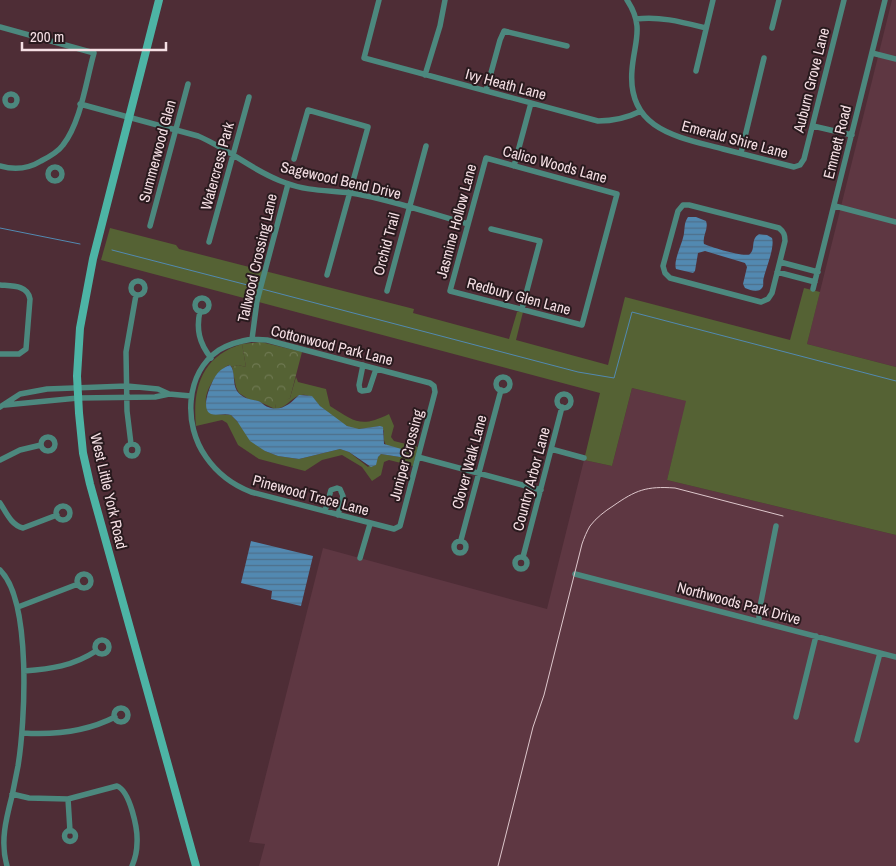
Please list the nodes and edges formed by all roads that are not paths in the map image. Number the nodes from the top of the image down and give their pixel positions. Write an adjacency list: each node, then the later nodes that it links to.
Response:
1 (159, 0): 25 (main road, West Little York Road)
2 (379, 0): 18 (street, Ivy Heath Lane)
3 (445, 0): 18 (street)
4 (627, 0): 9 (street)
5 (713, 0): 11 (street)
6 (779, 0): 12 (street)
7 (844, 0): 26 (street, Auburn Grove Lane)
8 (885, 0): 14 (street, Emmett Road)
9 (636, 19): 11 (street); 24 (street)
10 (0, 27): 23 (street)
11 (706, 28): 17 (street)
12 (772, 28)
13 (567, 46): 20 (street)
14 (872, 53): 16 (street); 28 (street, Emmett Road)
15 (764, 58): 30 (street)
16 (896, 59)
17 (696, 71)
18 (425, 75): 20 (street, Ivy Heath Lane)
19 (188, 84): 27 (street, Summerwood Glen)
20 (486, 91): 22 (street, Ivy Heath Lane)
21 (249, 96): 31 (street, Watercress Park)
22 (531, 103): 24 (street, Ivy Heath Lane); 37 (street)
23 (80, 104): 25 (street, Sagewood Bend Drive); 33 (street)
24 (641, 110): 30 (street, Emerald Shire Lane)
25 (129, 116): 27 (street, Sagewood Bend Drive); 70 (main road, West Little York Road)
26 (813, 126): 28 (street); 35 (street, Auburn Grove Lane)
27 (176, 129): 31 (street, Sagewood Bend Drive); 45 (street, Summerwood Glen)
28 (852, 135): 41 (street, Emmett Road)
29 (426, 146): 42 (street, Orchid Trail)
30 (741, 153): 35 (street, Emerald Shire Lane)
31 (233, 154): 39 (street, Sagewood Bend Drive); 47 (street, Watercress Park)
32 (486, 158): 37 (street, Calico Woods Lane); 44 (street, Jasmine Hollow Lane)
33 (46, 159): 36 (street); 38 (street)
34 (294, 159): 40 (street)
35 (800, 165)
36 (0, 166)
37 (514, 166): 62 (street, Calico Woods Lane)
38 (51, 168)
39 (288, 184): 40 (street, Sagewood Bend Drive); 63 (street, Tallwood Crossing Lane)
40 (350, 193): 42 (street, Sagewood Bend Drive); 52 (street)
41 (835, 206): 43 (street); 51 (street, Emmett Road)
42 (409, 208): 44 (street, Sagewood Bend Drive); 57 (street, Orchid Trail)
43 (896, 222)
44 (468, 224): 58 (street, Jasmine Hollow Lane)
45 (150, 226)
46 (491, 229): 60 (street)
47 (209, 242)
48 (780, 262): 49 (street); 50 (street); 50 (street)
49 (797, 267): 51 (street); 53 (street)
50 (777, 272): 53 (street)
51 (818, 272): 54 (street, Emmett Road)
52 (327, 275)
53 (795, 277): 54 (street)
54 (815, 282): 56 (street, Emmett Road)
55 (0, 285): 64 (street)
56 (813, 289)
57 (387, 291)
58 (450, 291): 60 (street, Redbury Glen Lane)
59 (136, 295): 68 (street)
60 (522, 309): 62 (street, Redbury Glen Lane)
61 (200, 311): 65 (street)
62 (582, 325)
63 (252, 338): 65 (street, Cottonwood Park Lane); 66 (street, Cottonwood Park Lane)
64 (0, 354)
65 (211, 358): 75 (street, Cottonwood Park Lane)
66 (363, 365): 67 (street, Cottonwood Park Lane); 67 (street)
67 (376, 369): 69 (street, Cottonwood Park Lane)
68 (127, 386): 70 (street); 73 (street); 74 (street)
69 (434, 386): 83 (street, Juniper Crossing)
70 (77, 388): 71 (street); 76 (main road, West Little York Road)
71 (47, 389): 77 (street); 78 (street)
72 (501, 390): 86 (street, Clover Walk Lane)
73 (169, 394): 74 (street); 75 (street)
74 (127, 396): 76 (street); 80 (street)
75 (191, 396): 89 (street, Pinewood Trace Lane)
76 (78, 398): 77 (street); 117 (main road, West Little York Road)
77 (49, 401): 78 (street)
78 (2, 406)
79 (562, 407): 82 (street, Country Arbor Lane)
80 (131, 444)
81 (41, 445): 85 (street)
82 (551, 449): 84 (street); 87 (street, Country Arbor Lane)
83 (418, 457): 86 (street); 94 (street, Juniper Crossing)
84 (584, 458)
85 (0, 460)
86 (479, 474): 87 (street); 95 (street, Clover Walk Lane)
87 (541, 490): 96 (street, Country Arbor Lane)
88 (0, 503): 90 (street)
89 (325, 511): 91 (street, Pinewood Trace Lane); 91 (street)
90 (57, 515)
91 (338, 515): 92 (street, Pinewood Trace Lane)
92 (370, 524): 94 (street, Pinewood Trace Lane); 97 (street)
93 (776, 526): 102 (street)
94 (397, 528)
95 (461, 540)
96 (524, 557)
97 (360, 558)
98 (0, 570): 101 (street)
99 (575, 574): 102 (street, Northwoods Park Drive)
100 (78, 584): 101 (street)
101 (18, 607): 107 (street)
102 (759, 621): 103 (street, Northwoods Park Drive)
103 (816, 636): 105 (street, Northwoods Park Drive); 109 (street)
104 (96, 651): 107 (street)
105 (880, 653): 106 (street, Northwoods Park Drive); 111 (street)
106 (896, 657)
107 (24, 671): 110 (street)
108 (115, 717): 110 (street)
109 (796, 717)
110 (23, 734): 112 (street)
111 (857, 740)
112 (12, 794): 113 (street); 115 (street)
113 (68, 799): 114 (street); 116 (street)
114 (70, 831)
115 (4, 863)
116 (132, 866)
117 (196, 866)

